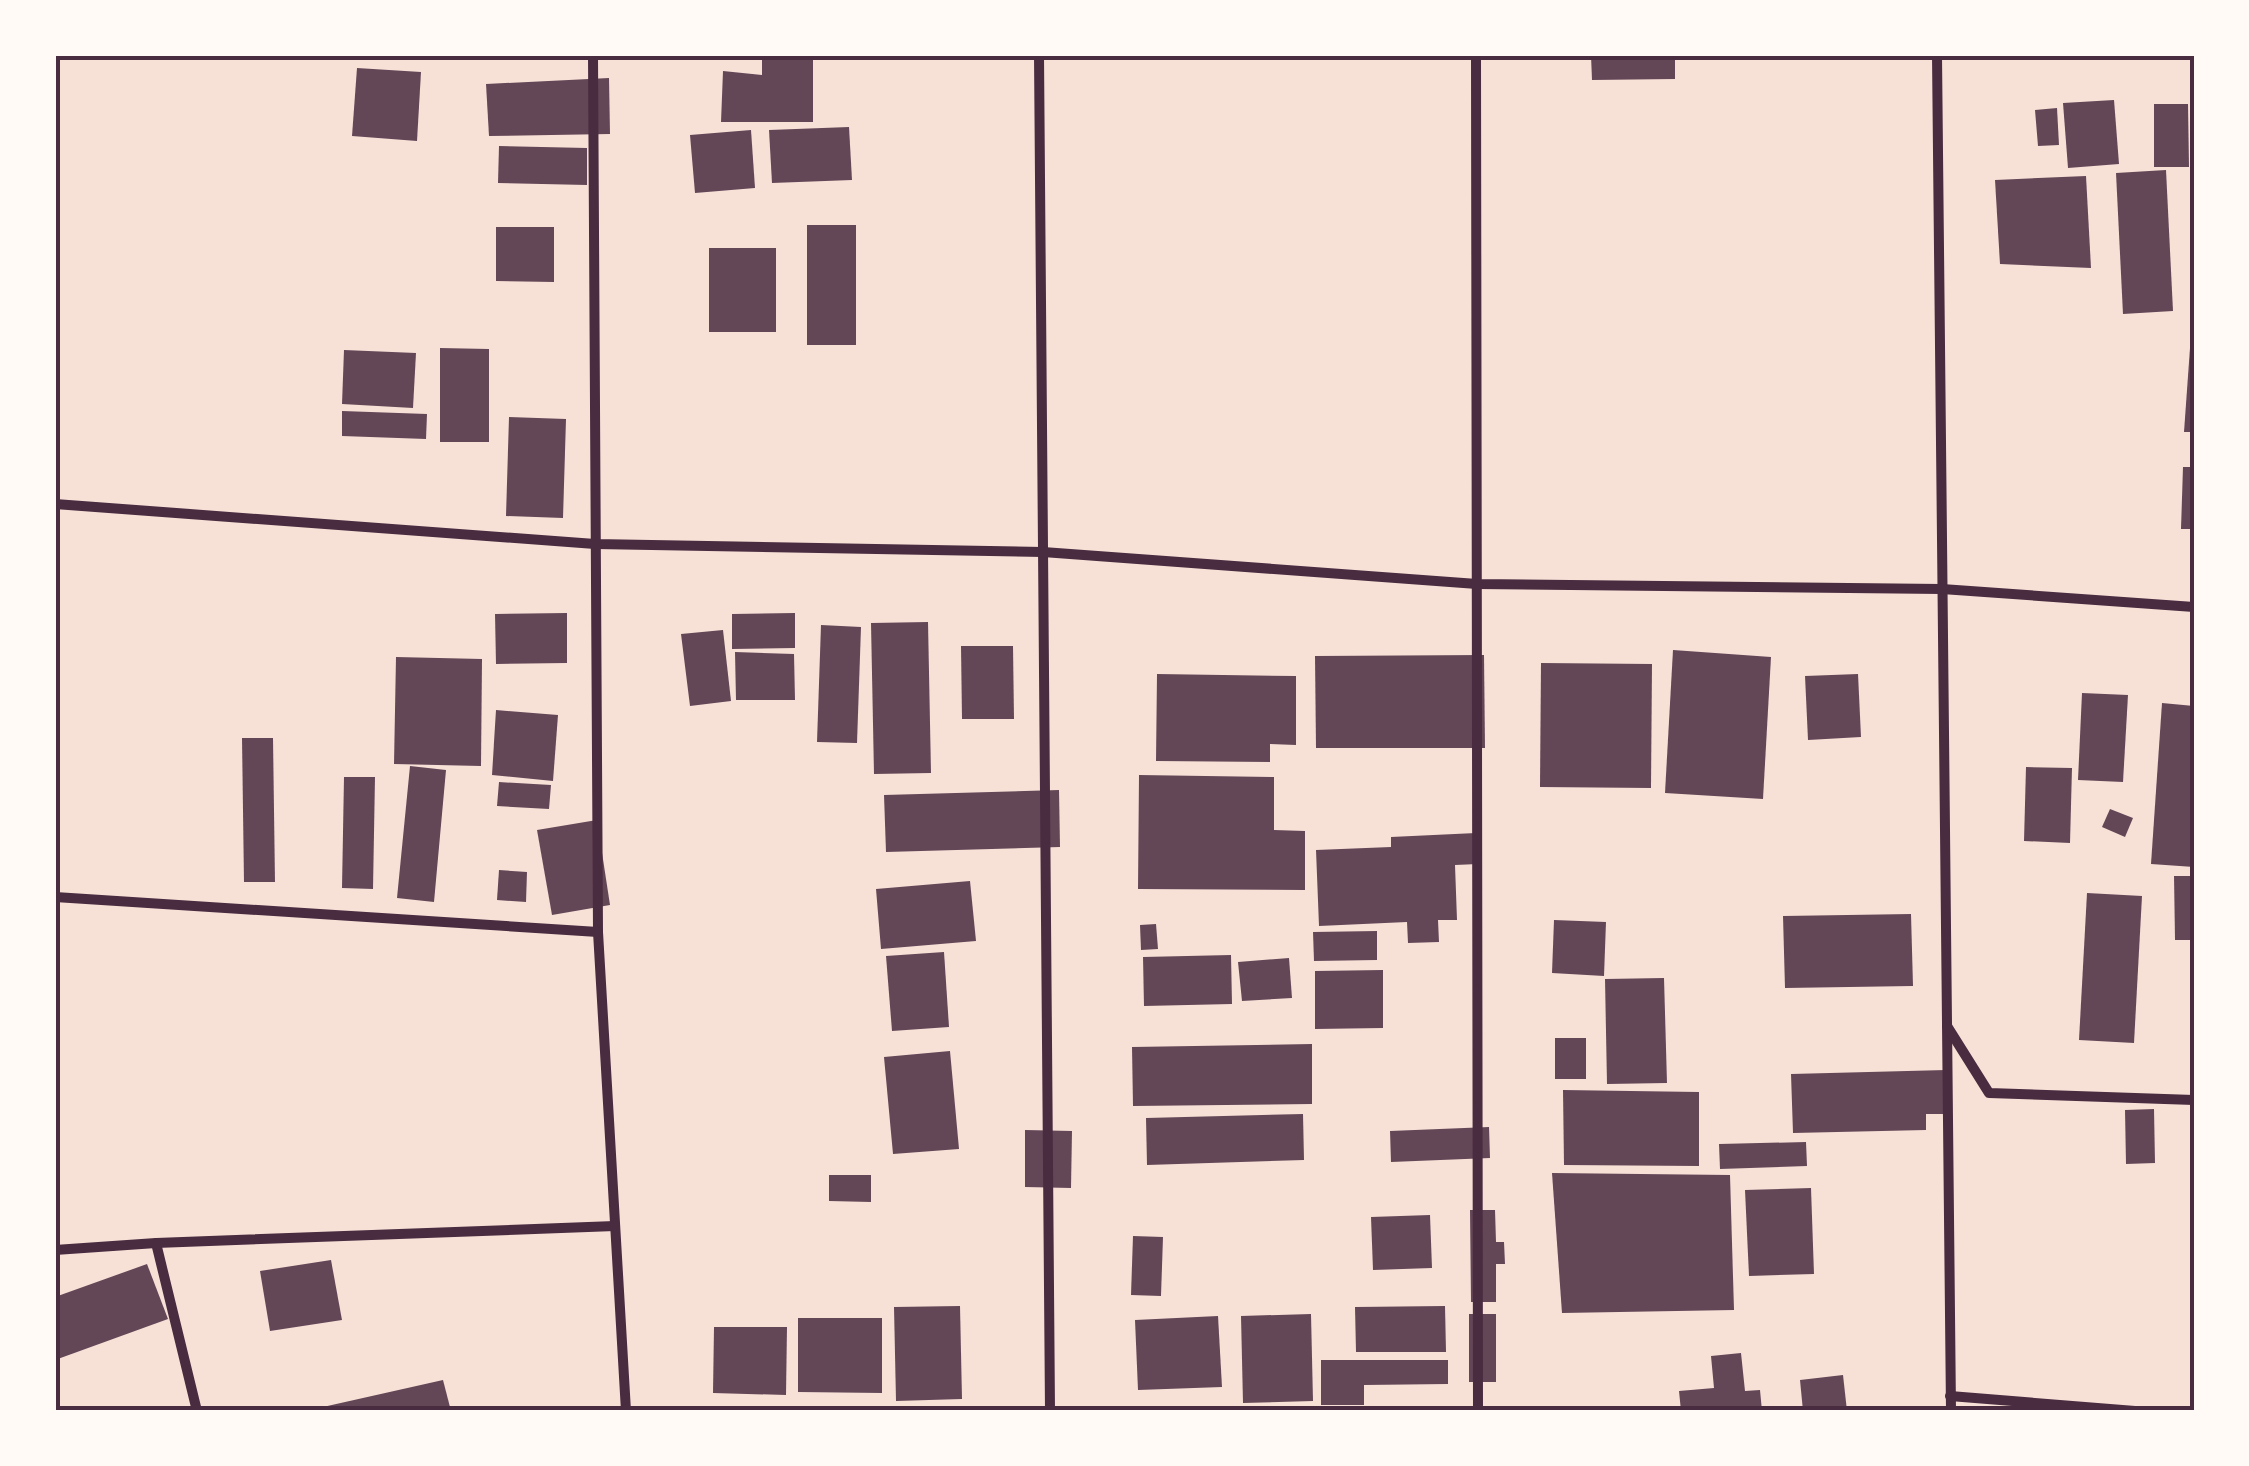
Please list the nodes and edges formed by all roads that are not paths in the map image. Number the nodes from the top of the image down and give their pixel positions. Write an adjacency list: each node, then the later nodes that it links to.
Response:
1 (592, 55): 6 (street)
2 (1038, 55): 7 (street)
3 (1476, 55): 8 (street)
4 (1937, 55): 9 (street)
5 (55, 504): 6 (street)
6 (595, 544): 7 (street); 12 (street)
7 (1043, 552): 8 (street); 21 (street)
8 (1477, 584): 9 (street); 22 (street)
9 (1942, 590): 10 (street); 13 (street)
10 (2194, 607)
11 (55, 897): 12 (street)
12 (598, 932): 15 (street)
13 (1946, 1025): 14 (street); 18 (street)
14 (2194, 1100)
15 (615, 1226): 16 (street); 20 (street)
16 (156, 1243): 17 (street); 19 (street)
17 (55, 1250)
18 (1950, 1396): 23 (street); 24 (street)
19 (197, 1411)
20 (626, 1411)
21 (1050, 1411)
22 (1478, 1411)
23 (1950, 1411)
24 (2135, 1411)

